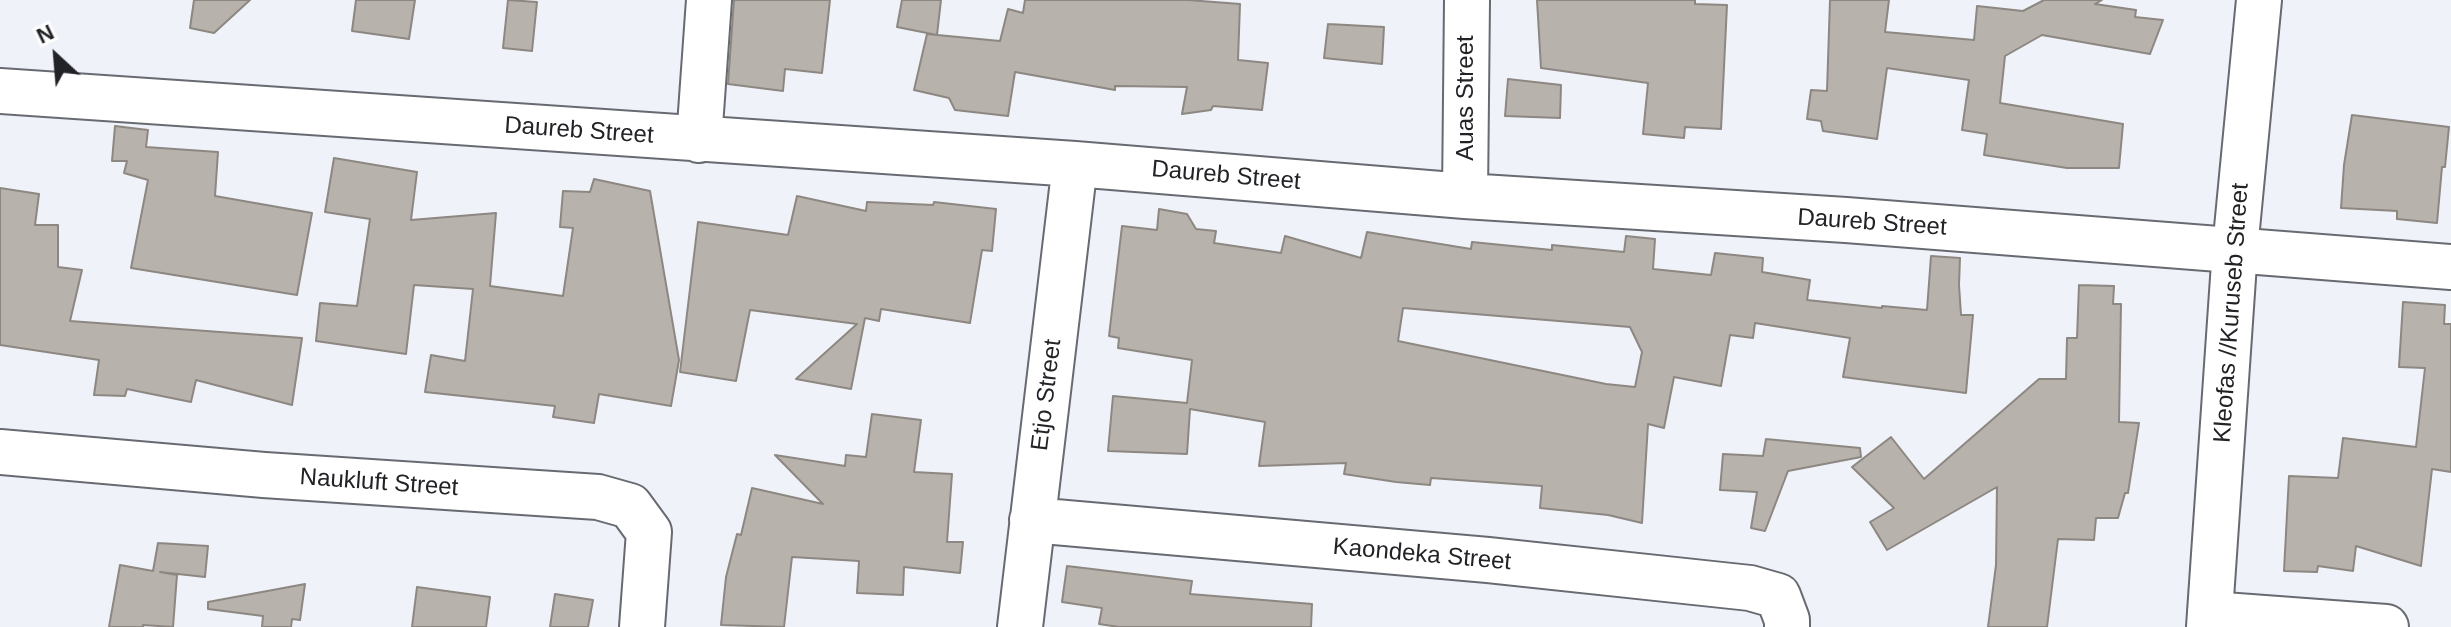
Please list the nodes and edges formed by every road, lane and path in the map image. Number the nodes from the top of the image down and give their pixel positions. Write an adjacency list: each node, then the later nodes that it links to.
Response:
1 (709, 0): 5 (street)
2 (1467, 0): 7 (street, Auas Street)
3 (2259, 0): 8 (street, Kleofas //Kuruseb Street)
4 (0, 91): 5 (street, Daureb Street)
5 (699, 140): 6 (street, Daureb Street)
6 (1075, 164): 7 (street, Daureb Street); 11 (street, Etjo Street)
7 (1465, 196): 8 (street, Daureb Street)
8 (2235, 249): 9 (street, Daureb Street); 12 (street, Kleofas //Kuruseb Street)
9 (2451, 267)
10 (0, 452): 13 (street, Naukluft Street)
11 (1032, 520): 14 (street, Etjo Street); 15 (street, Kaondeka Street)
12 (2209, 621): 16 (street)
13 (642, 627)
14 (1020, 627)
15 (1787, 627)
16 (2386, 627)

